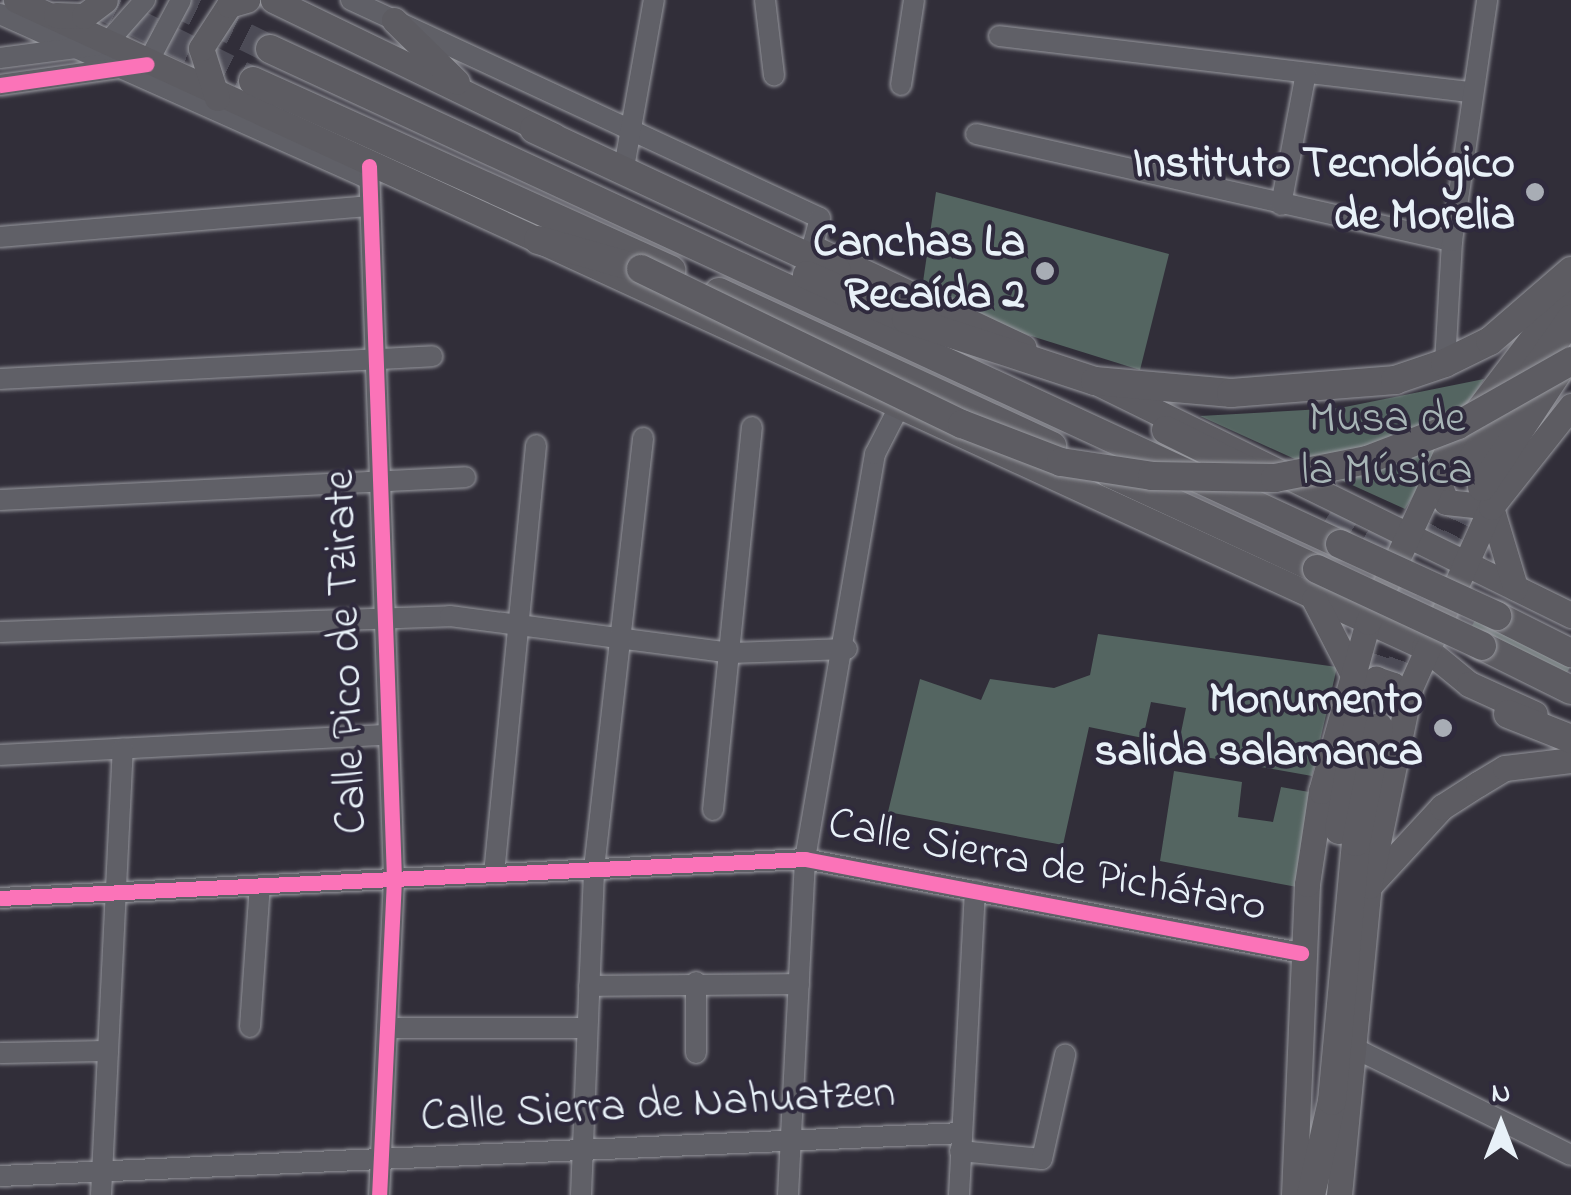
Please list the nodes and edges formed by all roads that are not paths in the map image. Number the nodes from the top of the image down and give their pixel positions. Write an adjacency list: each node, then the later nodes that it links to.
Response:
1 (16, 0): 13 (main road)
2 (105, 0): 13 (main road)
3 (145, 0): 16 (street)
4 (180, 0): 20 (street)
5 (247, 0): 29 (main road)
6 (351, 0): 14 (street)
7 (654, 0): 31 (street)
8 (765, 0): 23 (street)
9 (914, 0): 25 (street)
10 (1486, 0): 27 (street)
11 (272, 2): 28 (main road)
12 (0, 14): 17 (street)
13 (46, 14): 16 (main road)
14 (394, 20): 28 (main road); 31 (street)
15 (998, 36): 22 (street)
16 (106, 44): 17 (street); 20 (main road)
17 (76, 48): 19 (street); 21 (street)
18 (270, 49): 33 (highway)
19 (0, 58)
20 (146, 64): 21 (street); 29 (main road)
21 (121, 70): 26 (street); 35 (street)
22 (1306, 73): 27 (street); 37 (street)
23 (774, 74)
24 (253, 81): 36 (highway)
25 (902, 84)
26 (0, 86)
27 (1472, 92): 41 (street)
28 (471, 96): 30 (main road)
29 (218, 98): 35 (main road)
30 (534, 129): 34 (main road); 46 (highway)
31 (631, 130): 34 (street); 42 (street)
32 (976, 134): 37 (street)
33 (503, 154): 54 (highway); 80 (highway, bridge)
34 (625, 162): 42 (main road)
35 (369, 172): 38 (street, Calle Pico de Tzirate); 40 (main road)
36 (529, 204): 43 (highway); 82 (highway, bridge)
37 (1281, 204): 41 (street)
38 (370, 206): 39 (street); 50 (street, Calle Pico de Tzirate)
39 (0, 237)
40 (538, 240): 43 (highway); 56 (main road)
41 (1452, 241): 52 (street)
42 (812, 248): 54 (main road)
43 (641, 270): 51 (highway, bridge)
44 (1571, 271): 52 (highway)
45 (1571, 287): 62 (main road)
46 (888, 294)
47 (1571, 320): 65 (highway)
48 (1571, 351): 65 (highway)
49 (432, 356): 50 (street)
50 (376, 359): 53 (street); 64 (street, Calle Pico de Tzirate)
51 (1571, 361)
52 (1446, 363): 54 (highway)
53 (0, 378)
54 (1095, 382): 67 (main road)
55 (1571, 406): 65 (main road)
56 (897, 411): 70 (main road); 78 (street)
57 (752, 427): 79 (street)
58 (1166, 430): 61 (highway)
59 (643, 438): 76 (street)
60 (536, 445): 74 (street)
61 (1247, 470)
62 (1435, 473): 65 (main road); 67 (main road)
63 (465, 478): 64 (street)
64 (380, 482): 66 (street); 72 (street, Calle Pico de Tzirate)
65 (1479, 488): 68 (main road); 69 (main road)
66 (0, 500)
67 (1406, 528): 68 (main road); 73 (main road)
68 (1464, 556): 69 (main road); 77 (main road)
69 (1516, 586): 71 (main road)
70 (1314, 599): 73 (main road); 81 (main road)
71 (1571, 614)
72 (384, 619): 74 (street); 75 (street); 87 (street, Calle Pico de Tzirate)
73 (1368, 622): 77 (main road); 81 (main road)
74 (516, 627): 76 (street); 95 (street)
75 (0, 632)
76 (620, 642): 79 (street); 94 (street)
77 (1424, 647): 83 (main road); 86 (main road)
78 (847, 649): 79 (street); 93 (street)
79 (730, 653): 92 (street)
80 (1571, 653)
81 (1352, 674): 85 (main road)
82 (1571, 690)
83 (1405, 708): 85 (main road); 98 (main road)
84 (1508, 714): 88 (highway)
85 (1360, 716): 102 (main road); 114 (highway); 128 (highway)
86 (1571, 731)
87 (388, 734): 89 (street); 96 (street, Calle Pico de Tzirate)
88 (1571, 739)
89 (123, 749): 90 (street); 100 (street)
90 (0, 755)
91 (1571, 760): 98 (main road)
92 (713, 810)
93 (805, 859): 94 (street, Calle Sierra de Pichátaro); 99 (street, Calle Sierra de Pichátaro); 104 (street)
94 (594, 869): 95 (street, Calle Sierra de Pichátaro); 105 (street)
95 (494, 874): 96 (street, Calle Sierra de Pichátaro)
96 (394, 879): 97 (street, Calle Sierra de Pichátaro); 107 (street, Calle Pico de Tzirate)
97 (260, 885): 100 (street, Calle Sierra de Pichátaro); 106 (street)
98 (1369, 886): 109 (main road)
99 (974, 890): 102 (street, Calle Sierra de Pichátaro); 116 (street)
100 (116, 892): 101 (street, Calle Sierra de Pichátaro); 110 (street)
101 (0, 898)
102 (1302, 953): 127 (main road)
103 (696, 982): 104 (street); 105 (street); 112 (street)
104 (799, 984): 115 (street)
105 (589, 986): 108 (street)
106 (250, 1027)
107 (387, 1028): 108 (street); 119 (street, Calle Pico de Tzirate)
108 (587, 1028): 117 (street)
109 (1352, 1047): 118 (street); 129 (main road)
110 (108, 1051): 111 (street); 120 (street)
111 (0, 1053)
112 (696, 1053)
113 (1065, 1056): 116 (street, Calle Sierra de Nahuatzen)
114 (1322, 1060)
115 (791, 1141): 116 (street, Calle Sierra de Nahuatzen); 117 (street, Calle Sierra de Nahuatzen); 125 (street)
116 (960, 1142): 126 (street)
117 (582, 1150): 119 (street, Calle Sierra de Nahuatzen); 124 (street)
118 (1571, 1155)
119 (381, 1159): 120 (street, Calle Sierra de Nahuatzen); 123 (street, Calle Pico de Tzirate)
120 (102, 1171): 121 (street, Calle Sierra de Nahuatzen); 122 (street)
121 (0, 1176)
122 (101, 1195)
123 (380, 1195)
124 (581, 1195)
125 (788, 1195)
126 (958, 1195)
127 (1294, 1195)
128 (1311, 1195)
129 (1339, 1195)

